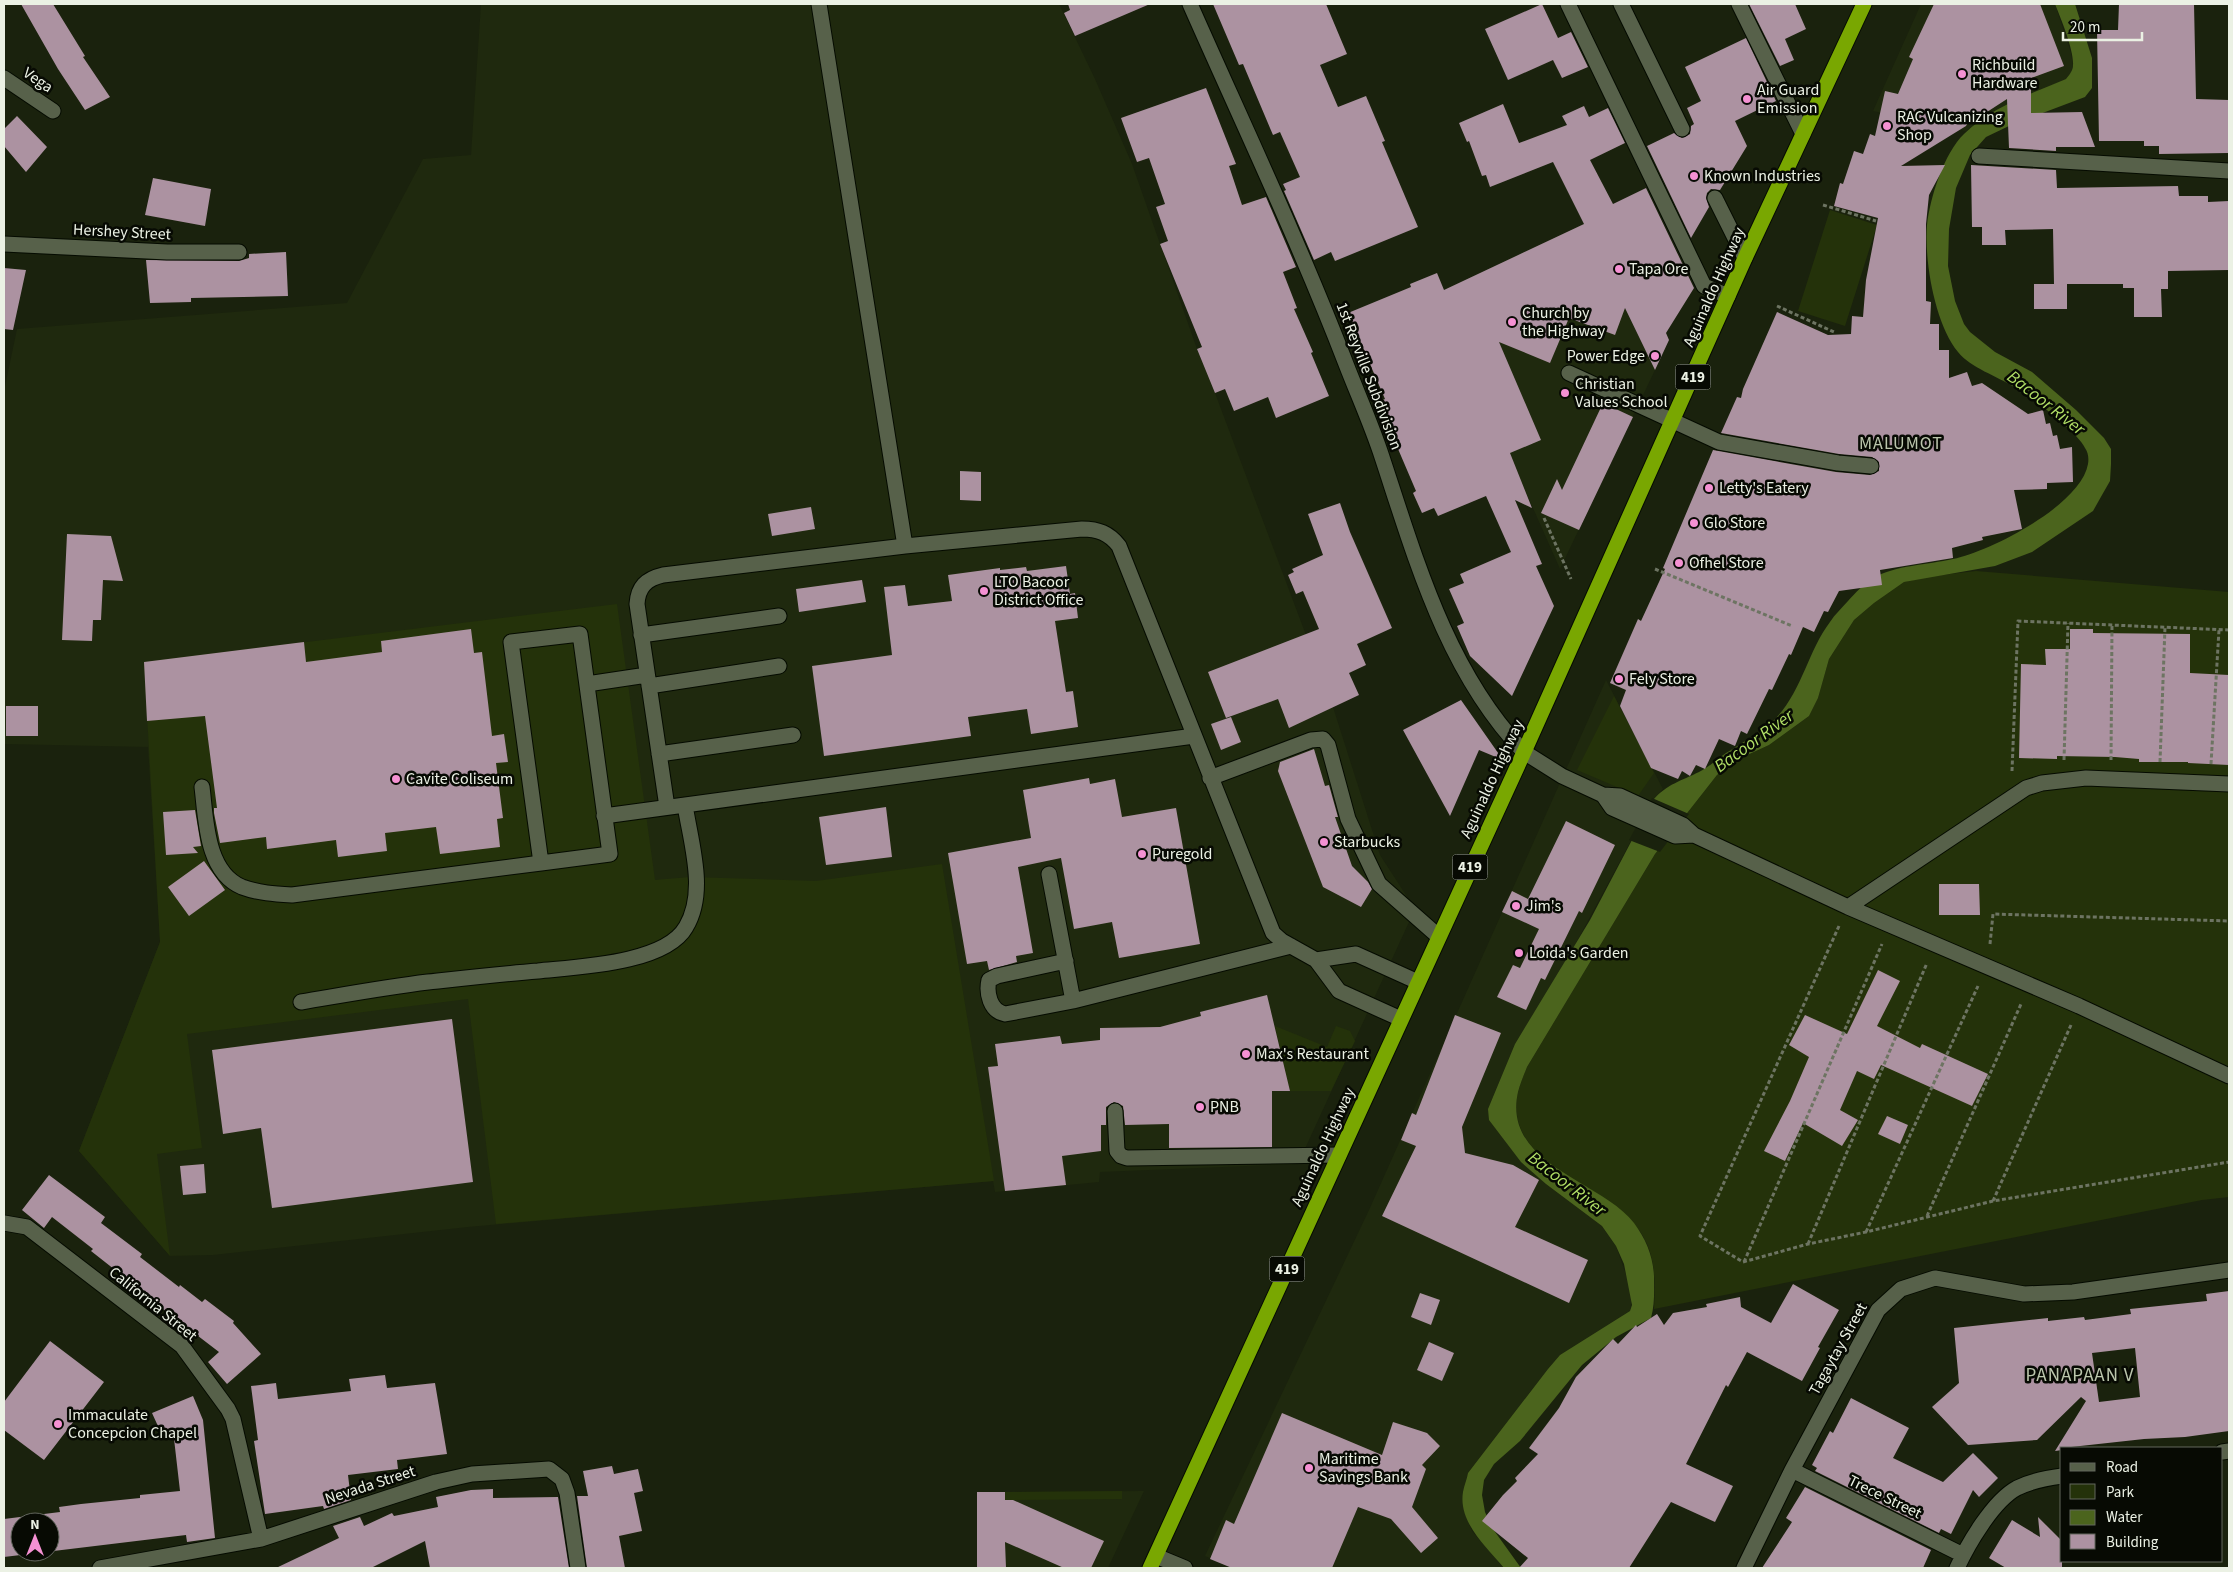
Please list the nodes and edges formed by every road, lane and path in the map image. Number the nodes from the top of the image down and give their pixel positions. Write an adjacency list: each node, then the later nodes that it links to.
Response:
1 (819, 4): 26 (street)
2 (1190, 4): 42 (street, 1st Reyville Subdivision)
3 (1568, 4): 19 (street)
4 (1621, 4): 9 (street)
5 (1739, 4): 10 (street)
6 (1864, 4): 10 (highway, Aguinaldo Highway / 419)
7 (4, 78): 8 (street, Vega)
8 (53, 112)
9 (1682, 130)
10 (1803, 134): 18 (highway, Aguinaldo Highway / 419)
11 (1979, 156): 12 (street)
12 (2229, 171)
13 (1715, 198): 18 (street)
14 (1823, 205): 15 (path)
15 (1876, 221)
16 (4, 244): 17 (street, Hershey Street)
17 (239, 252)
18 (1745, 258): 19 (highway, Aguinaldo Highway / 419)
19 (1728, 296): 23 (highway, Aguinaldo Highway / 419)
20 (1777, 306): 21 (path)
21 (1834, 332)
22 (1569, 373): 23 (street)
23 (1674, 420): 24 (street); 42 (highway, Aguinaldo Highway / 419)
24 (1870, 466)
25 (1544, 518): 28 (path)
26 (905, 546): 36 (street); 41 (street)
27 (1655, 569): 32 (path)
28 (1571, 579)
29 (779, 616): 36 (street)
30 (2068, 623): 31 (path); 46 (path); 51 (path)
31 (2112, 625): 33 (path); 45 (path)
32 (1792, 626)
33 (2165, 627): 34 (path); 47 (path)
34 (2219, 630): 35 (path); 48 (path)
35 (2229, 630)
36 (641, 635): 38 (street)
37 (779, 666): 38 (street)
38 (648, 681): 39 (street); 43 (street)
39 (587, 684): 54 (street); 55 (street)
40 (793, 735): 43 (street)
41 (1194, 736): 44 (street); 52 (street)
42 (1524, 752): 57 (street, 1st Reyville Subdivision); 60 (highway, Aguinaldo Highway / 419)
43 (659, 754): 53 (street)
44 (1210, 778): 60 (street); 62 (street)
45 (2111, 779): 46 (street); 47 (street)
46 (2064, 781): 51 (street)
47 (2159, 781): 48 (street)
48 (2210, 783): 49 (street)
49 (2229, 784)
50 (202, 787): 55 (street)
51 (2011, 797): 57 (street)
52 (685, 805): 53 (street); 68 (street)
53 (667, 807): 54 (street)
54 (604, 816): 55 (street)
55 (541, 863)
56 (1049, 874): 64 (street)
57 (1848, 908): 59 (street, 1st Reyville Subdivision); 81 (path)
58 (2229, 921): 65 (path)
59 (1891, 926): 61 (street, 1st Reyville Subdivision); 81 (path)
60 (1438, 936): 66 (highway, Aguinaldo Highway / 419)
61 (1935, 944): 65 (street, 1st Reyville Subdivision); 80 (path)
62 (1291, 946): 63 (street); 69 (street)
63 (1316, 960): 66 (street); 71 (street)
64 (1066, 961): 69 (street); 69 (street)
65 (1987, 967): 67 (street, 1st Reyville Subdivision); 79 (path)
66 (1418, 982): 71 (highway, Aguinaldo Highway / 419)
67 (2029, 985): 70 (street, 1st Reyville Subdivision); 77 (path)
68 (301, 1002)
69 (1073, 1002)
70 (2079, 1006): 72 (street, 1st Reyville Subdivision); 76 (path)
71 (1401, 1019): 74 (highway, Aguinaldo Highway / 419)
72 (2229, 1076)
73 (1115, 1111): 74 (street)
74 (1339, 1155): 86 (highway, Aguinaldo Highway / 419)
75 (2229, 1162): 76 (path)
76 (1992, 1201): 77 (path)
77 (1927, 1216): 79 (path)
78 (4, 1223): 85 (street, California Street)
79 (1866, 1232): 80 (path)
80 (1808, 1244): 81 (path)
81 (1744, 1262)
82 (2229, 1270): 83 (street, Tagaytay Street)
83 (1792, 1470): 87 (street, Trece Street); 91 (street, Tagaytay Street)
84 (2060, 1476): 87 (street)
85 (261, 1539): 88 (street, Nevada Street); 89 (street, Nevada Street)
86 (1153, 1562): 90 (street)
87 (1960, 1562)
88 (100, 1568)
89 (578, 1568)
90 (1185, 1568)
91 (1744, 1568)

